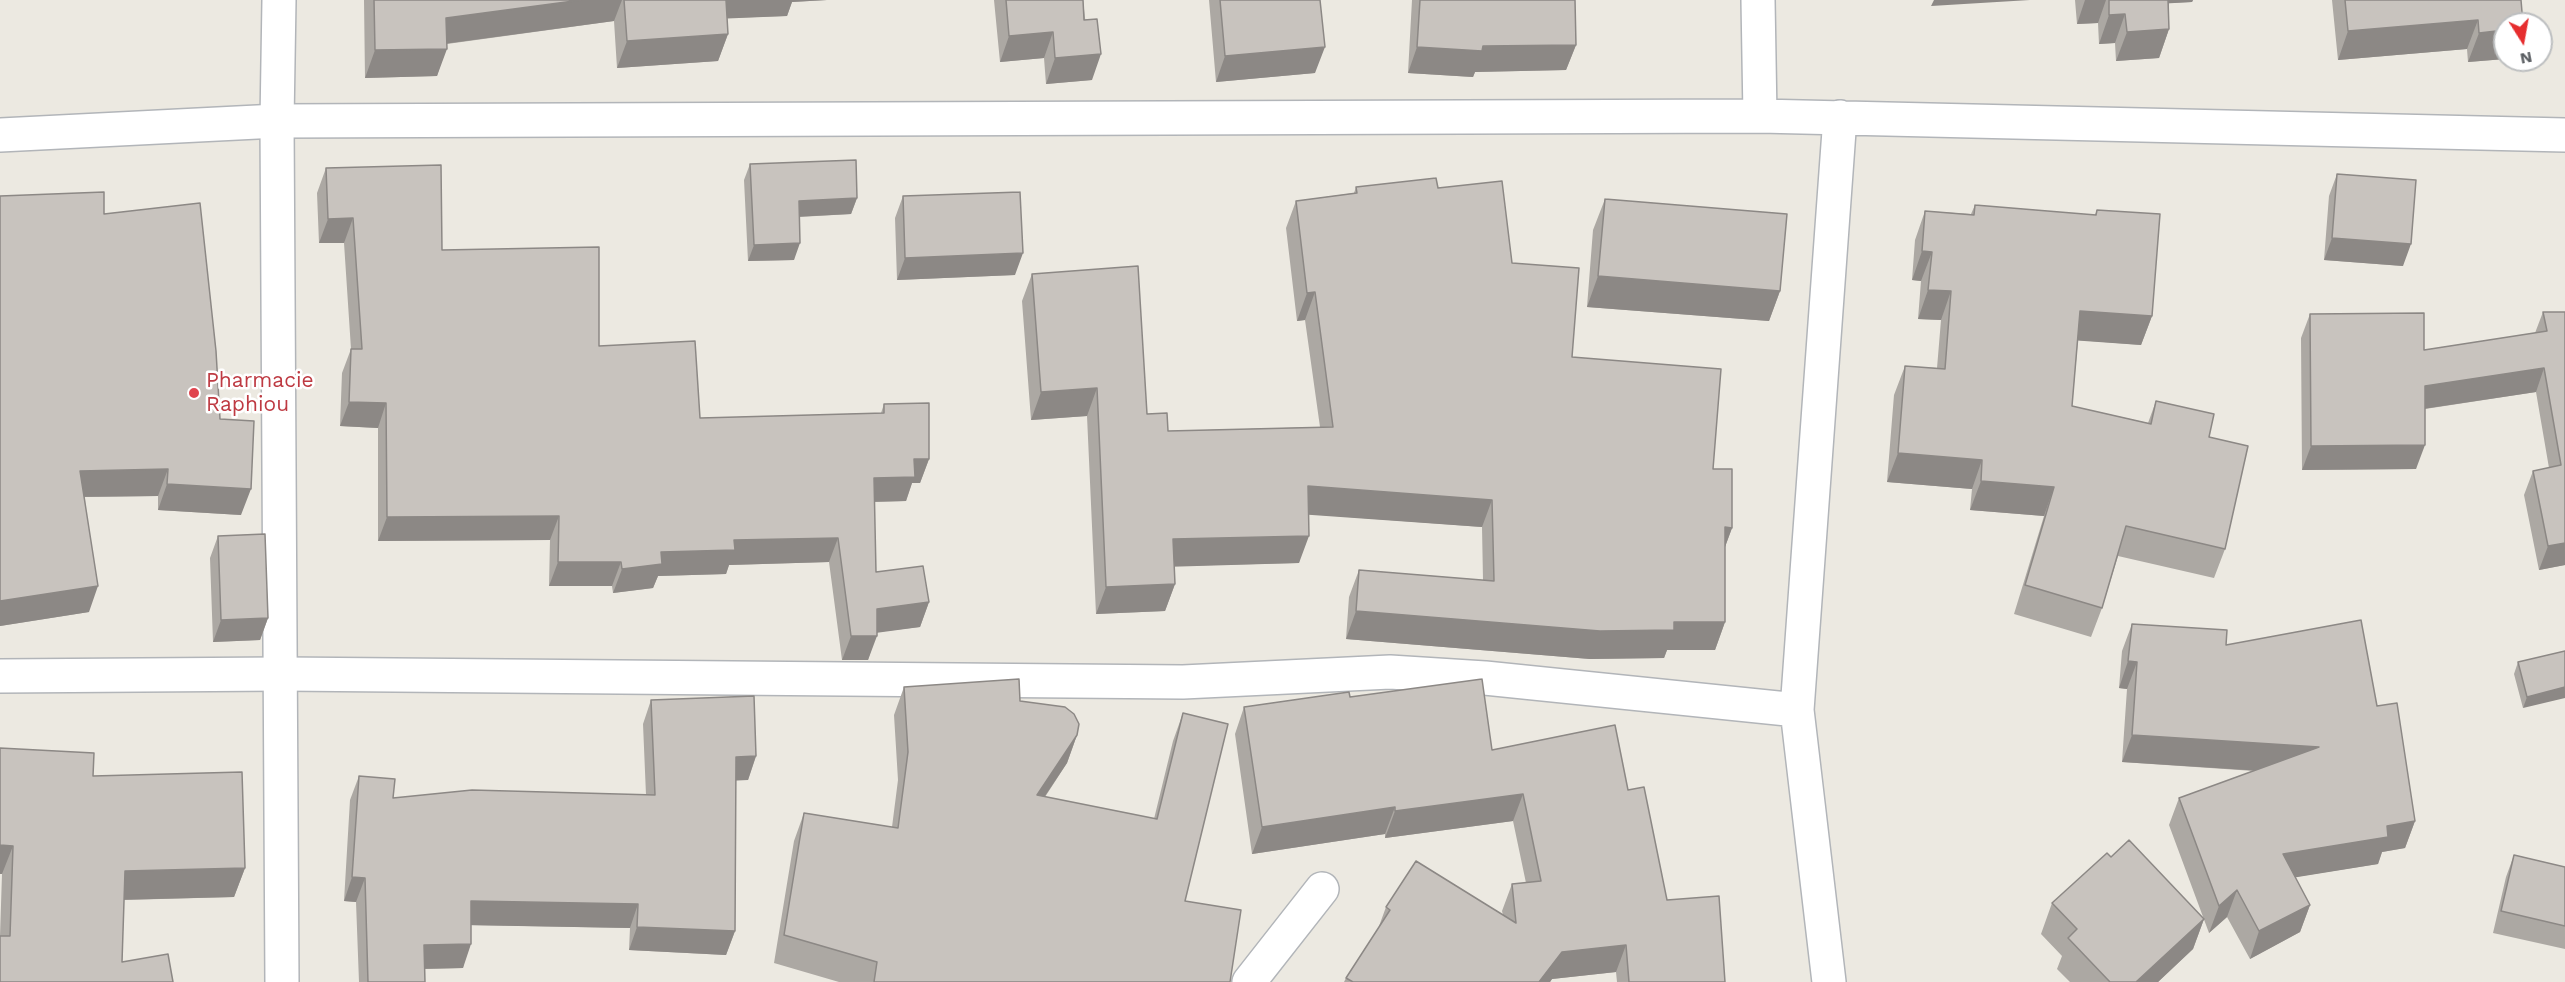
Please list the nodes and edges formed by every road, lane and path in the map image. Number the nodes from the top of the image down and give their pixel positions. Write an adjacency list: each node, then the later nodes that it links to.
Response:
1 (279, 0): 5 (street)
2 (1758, 0): 3 (street)
3 (1760, 116): 4 (street); 5 (street)
4 (1840, 117): 7 (street); 10 (street)
5 (277, 121): 6 (street); 8 (street)
6 (0, 135)
7 (2565, 135)
8 (282, 674): 9 (street); 10 (street); 12 (street)
9 (0, 676)
10 (1797, 710): 14 (street)
11 (1322, 889): 13 (street)
12 (282, 982)
13 (1249, 982)
14 (1829, 982)

